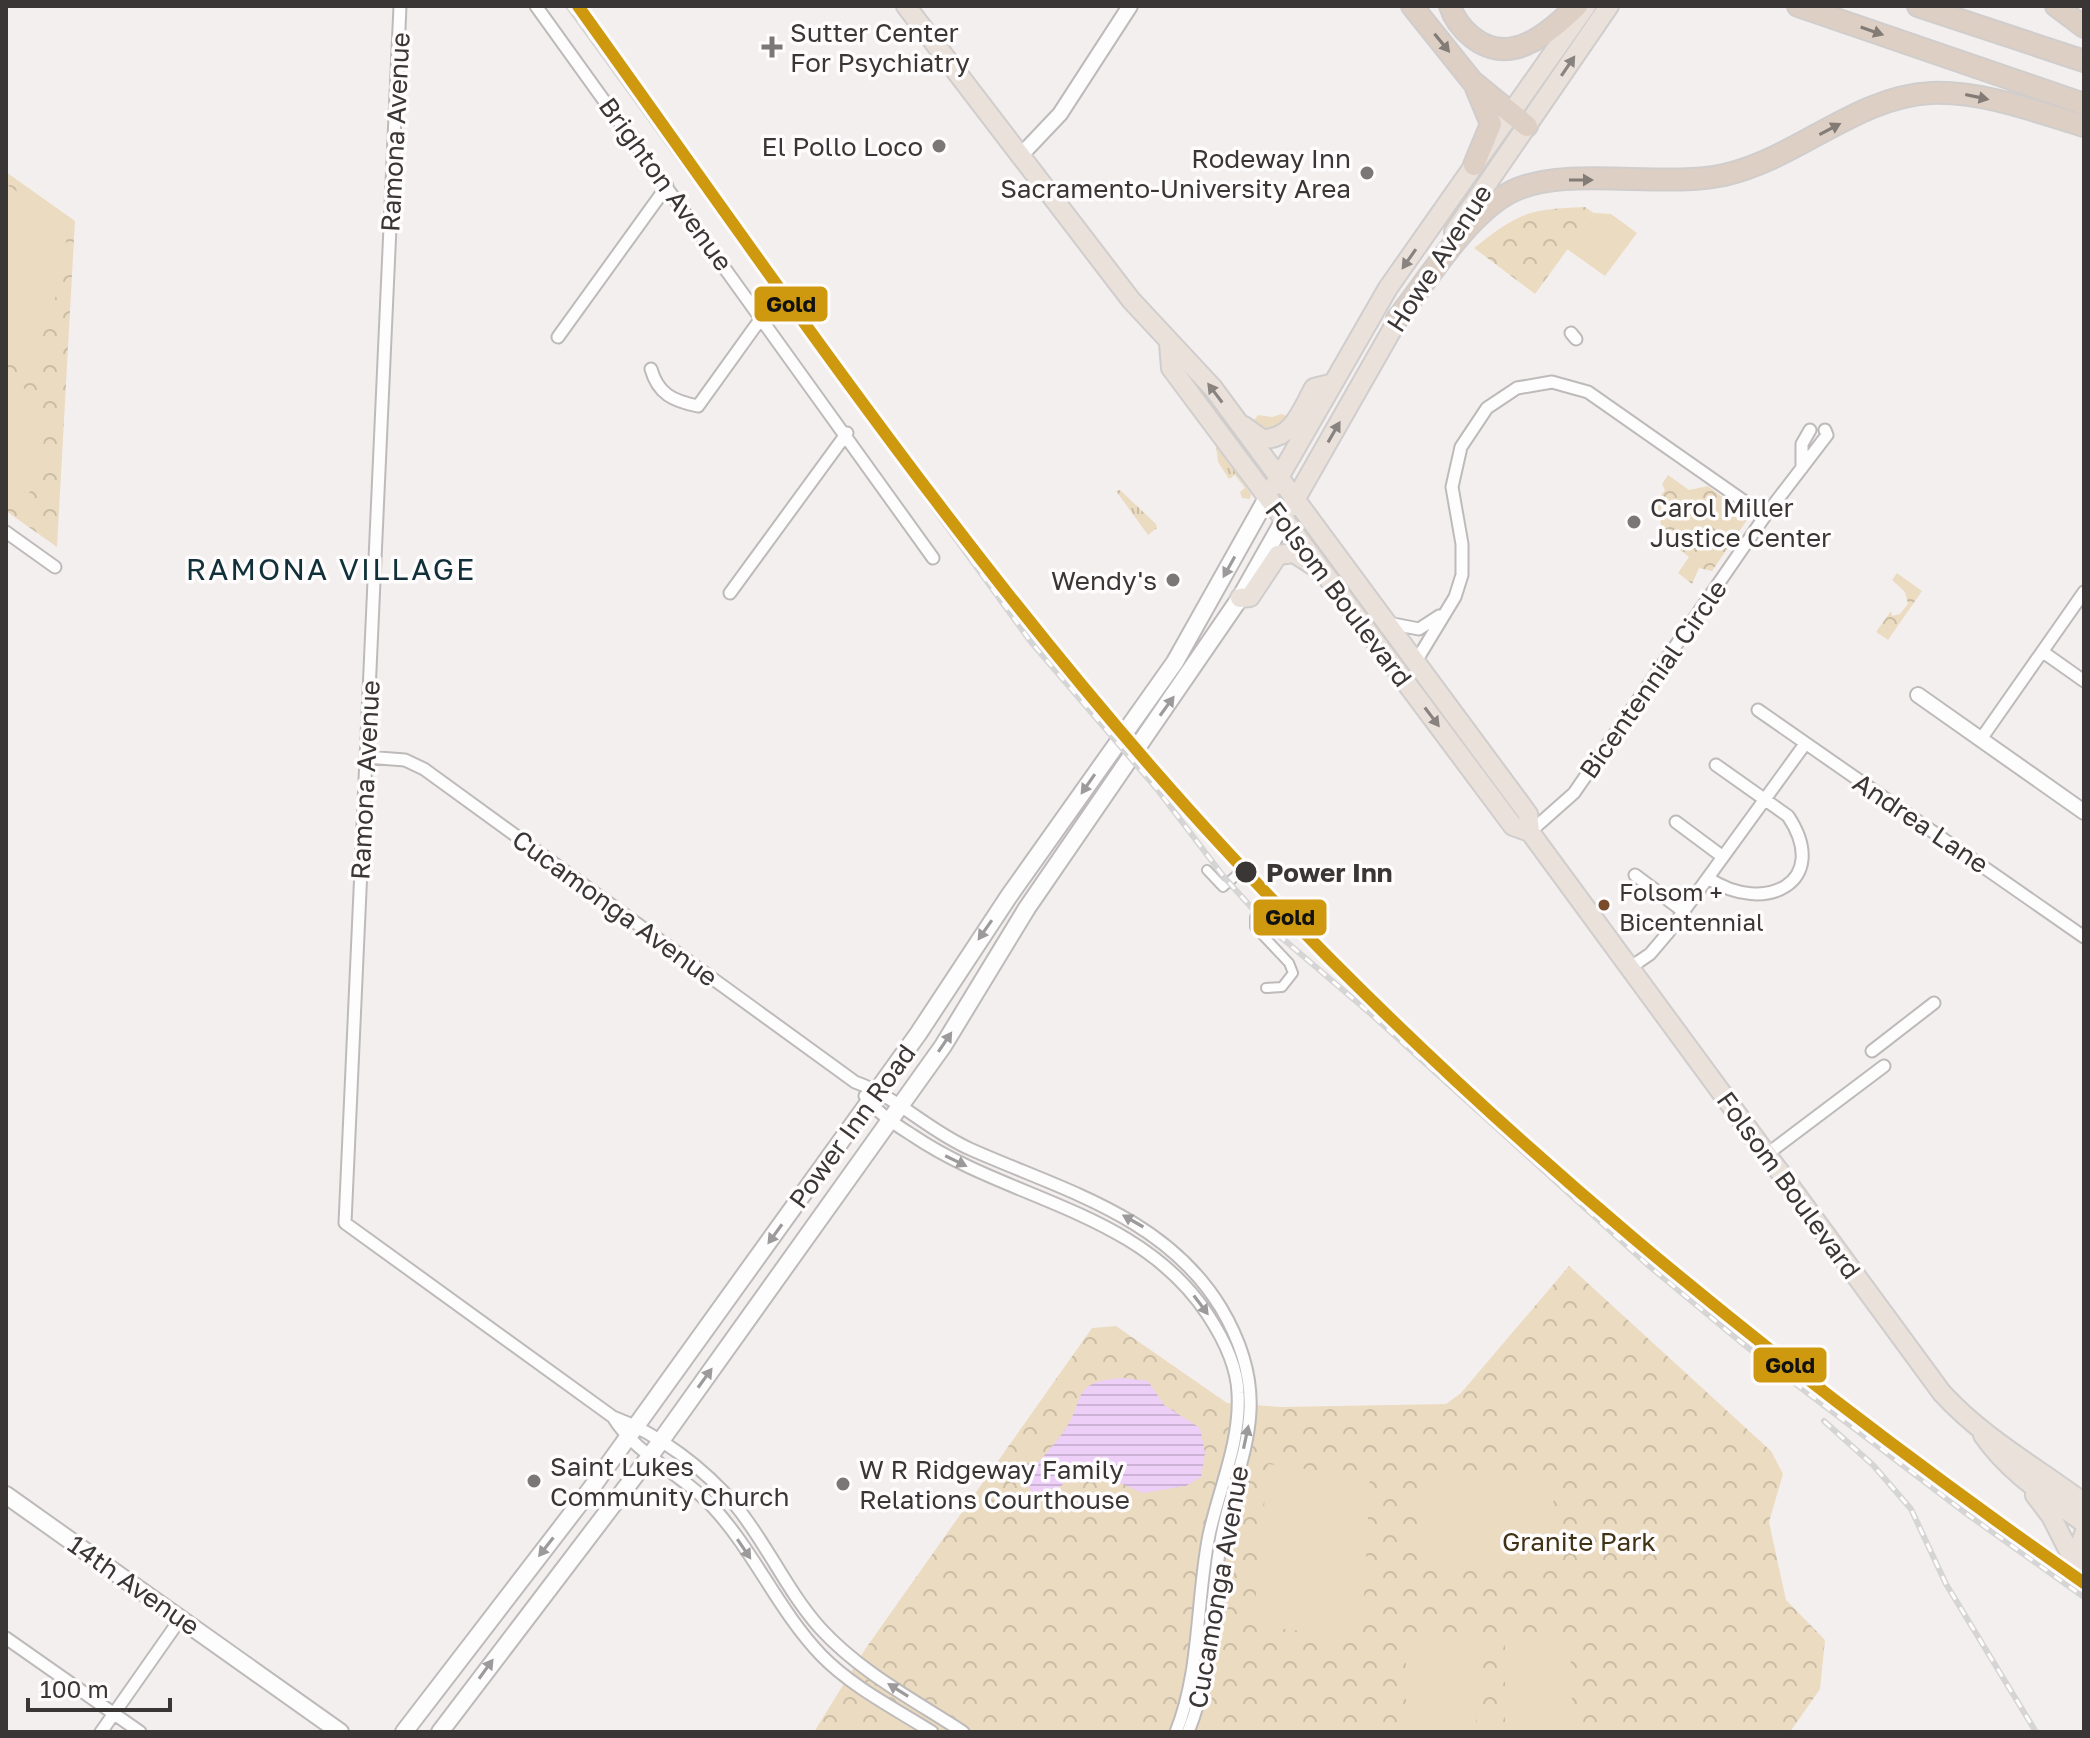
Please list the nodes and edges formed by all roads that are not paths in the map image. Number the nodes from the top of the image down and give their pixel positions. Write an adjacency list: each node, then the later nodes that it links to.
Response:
1 (400, 6): 54 (street, Ramona Avenue)
2 (536, 6): 21 (street, Brighton Avenue)
3 (906, 6): 19 (main road, Folsom Boulevard)
4 (1130, 6): 19 (street)
5 (1412, 6): 15 (highway, one-way to 15)
6 (1450, 6): 7 (highway)
7 (1577, 6)
8 (1586, 6): 17 (main road, Howe Avenue)
9 (1609, 6): 17 (main road, Howe Avenue, one-way to 9)
10 (1798, 6): 16 (highway, one-way to 16)
11 (1918, 6): 14 (highway)
12 (2056, 6): 13 (highway)
13 (2084, 27)
14 (2084, 61)
15 (1472, 81): 17 (highway); 20 (highway)
16 (2084, 104)
17 (1519, 120): 20 (main road, Howe Avenue); 23 (main road, Howe Avenue)
18 (2084, 126): 23 (highway, one-way to 18)
19 (1022, 154): 25 (main road, Folsom Boulevard)
20 (1474, 165): 27 (main road, Howe Avenue, one-way to 27)
21 (667, 186): 22 (street, Brighton Avenue); 24 (street)
22 (762, 317): 26 (street); 30 (street, Brighton Avenue)
23 (1397, 319): 35 (main road, Howe Avenue, one-way to 23)
24 (558, 337)
25 (1169, 343): 28 (main road, Folsom Boulevard, one-way to 25); 34 (main road, Folsom Boulevard)
26 (651, 369)
27 (1330, 384): 28 (main road); 33 (main road, Howe Avenue)
28 (1234, 418): 33 (main road, Folsom Boulevard)
29 (1825, 430): 31 (street, Bicentennial Circle)
30 (847, 433): 39 (street, Brighton Avenue); 43 (street)
31 (1820, 444): 32 (street, Bicentennial Circle); 32 (street)
32 (1802, 469): 36 (street, Bicentennial Circle)
33 (1278, 478): 34 (main road, Howe Avenue); 35 (main road, Folsom Boulevard)
34 (1267, 498): 37 (main road, Folsom Boulevard); 73 (main road, Power Inn Road, one-way to 73)
35 (1295, 500): 37 (main road, Howe Avenue); 46 (main road, Folsom Boulevard)
36 (1765, 516): 45 (street); 59 (street, Bicentennial Circle)
37 (1284, 520): 41 (main road, Folsom Boulevard); 44 (main road, Power Inn Road)
38 (6, 532): 40 (street)
39 (933, 558)
40 (55, 567)
41 (1325, 574): 44 (main road); 59 (main road, Folsom Boulevard, one-way to 59)
42 (2084, 592): 47 (street)
43 (730, 593)
44 (1240, 598): 74 (main road, Power Inn Road, one-way to 44)
45 (1449, 608): 46 (street); 48 (street)
46 (1384, 621): 48 (main road, Folsom Boulevard)
47 (2043, 652): 49 (street); 52 (street)
48 (1415, 663): 59 (main road, Folsom Boulevard)
49 (2084, 681)
50 (1918, 695): 52 (street)
51 (1758, 710): 53 (street, Andrea Lane)
52 (1981, 739): 57 (street)
53 (1805, 744): 56 (street); 67 (street, Andrea Lane)
54 (366, 757): 73 (street, Cucamonga Avenue); 76 (street, Ramona Avenue)
55 (1716, 765): 56 (street)
56 (1764, 801): 60 (street); 64 (street)
57 (2084, 812)
58 (1676, 822): 60 (street)
59 (1530, 832): 68 (main road, Folsom Boulevard)
60 (1723, 857): 64 (street)
61 (1207, 870): 62 (street)
62 (1239, 873)
63 (1635, 875): 66 (street)
64 (1708, 878): 66 (street)
65 (1270, 902): 69 (street)
66 (1683, 911): 68 (street)
67 (2084, 937)
68 (1628, 969): 75 (main road, Folsom Boulevard)
69 (1266, 988)
70 (1934, 1003): 71 (street)
71 (1872, 1051)
72 (1884, 1066): 75 (street)
73 (874, 1097): 74 (street, Cucamonga Avenue); 77 (main road, Power Inn Road, one-way to 77)
74 (896, 1112): 80 (main road, Power Inn Road, one-way to 74); 101 (street, Cucamonga Avenue, one-way to 101); 102 (street, Cucamonga Avenue, one-way to 74)
75 (1766, 1155): 78 (main road, Folsom Boulevard)
76 (613, 1417): 77 (street, Ramona Avenue); 79 (street, Ramona Avenue)
77 (637, 1426): 79 (main road, Power Inn Road); 80 (street, Ramona Avenue)
78 (1981, 1433): 82 (main road, Folsom Boulevard); 83 (main road)
79 (627, 1440): 81 (street, Ramona Avenue); 97 (main road, Power Inn Road, one-way to 97)
80 (660, 1441): 81 (main road, Power Inn Road); 100 (street, Ramona Avenue, one-way to 80)
81 (650, 1456): 98 (main road, Power Inn Road, one-way to 81); 99 (street, Ramona Avenue, one-way to 99)
82 (2041, 1471): 84 (main road); 86 (main road, Folsom Boulevard)
83 (2024, 1480): 87 (main road); 89 (main road)
84 (2084, 1489)
85 (6, 1495): 91 (main road, 14th Avenue)
86 (2084, 1503)
87 (2084, 1523)
88 (2084, 1534): 89 (main road)
89 (2081, 1563): 90 (main road)
90 (2084, 1587)
91 (181, 1618): 93 (street); 96 (main road, 14th Avenue)
92 (6, 1638): 93 (street)
93 (114, 1714): 94 (street); 95 (street)
94 (101, 1732)
95 (140, 1732)
96 (340, 1732)
97 (404, 1732)
98 (440, 1732)
99 (932, 1732)
100 (963, 1732)
101 (1176, 1732)
102 (1188, 1732)

